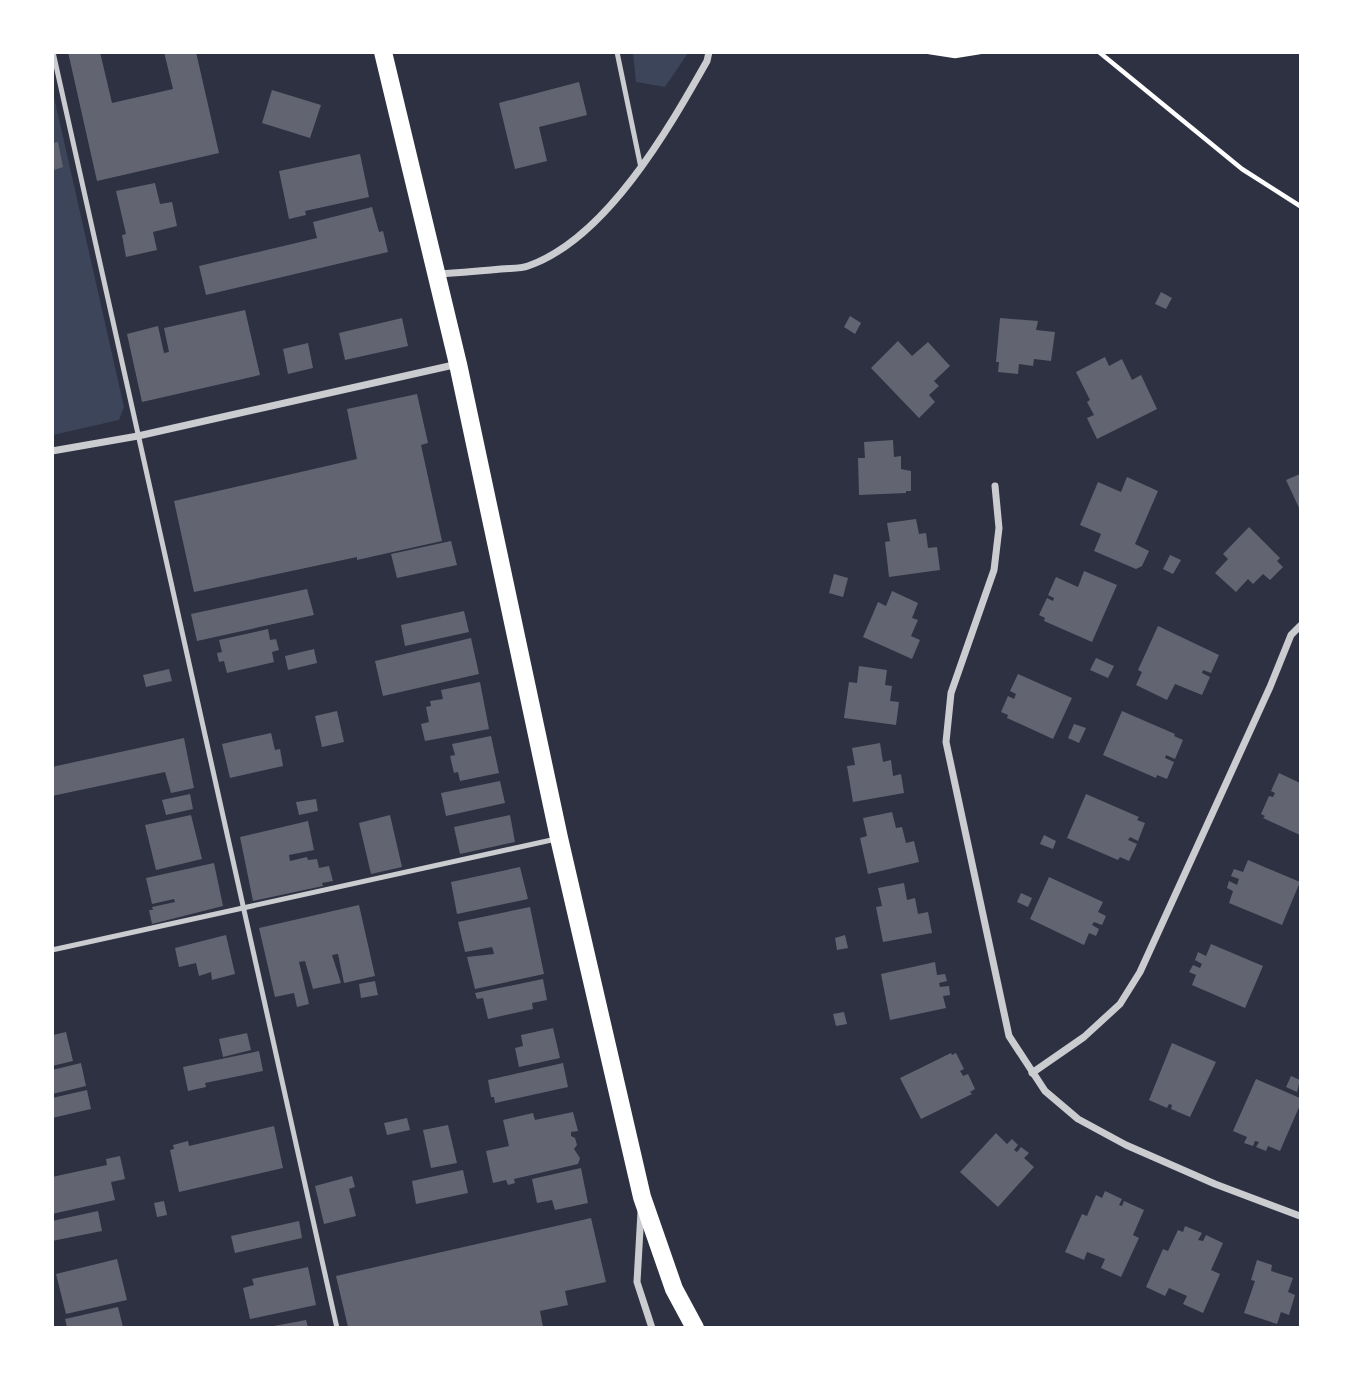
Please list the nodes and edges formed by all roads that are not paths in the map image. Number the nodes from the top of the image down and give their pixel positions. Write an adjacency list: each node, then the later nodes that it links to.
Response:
1 (53, 52): 8 (lane)
2 (383, 52): 6 (main road)
3 (617, 52): 5 (lane)
4 (709, 52): 5 (street)
5 (641, 168): 6 (street)
6 (437, 274): 7 (main road)
7 (458, 364): 8 (street); 12 (main road)
8 (138, 436): 9 (street); 13 (lane)
9 (52, 452)
10 (995, 486): 15 (street)
11 (1300, 626): 15 (street)
12 (559, 838): 13 (lane); 16 (main road)
13 (242, 908): 14 (lane); 18 (lane)
14 (52, 950)
15 (1032, 1073): 17 (street)
16 (642, 1197): 19 (street); 20 (main road)
17 (1300, 1216)
18 (337, 1328)
19 (652, 1328)
20 (695, 1328)

